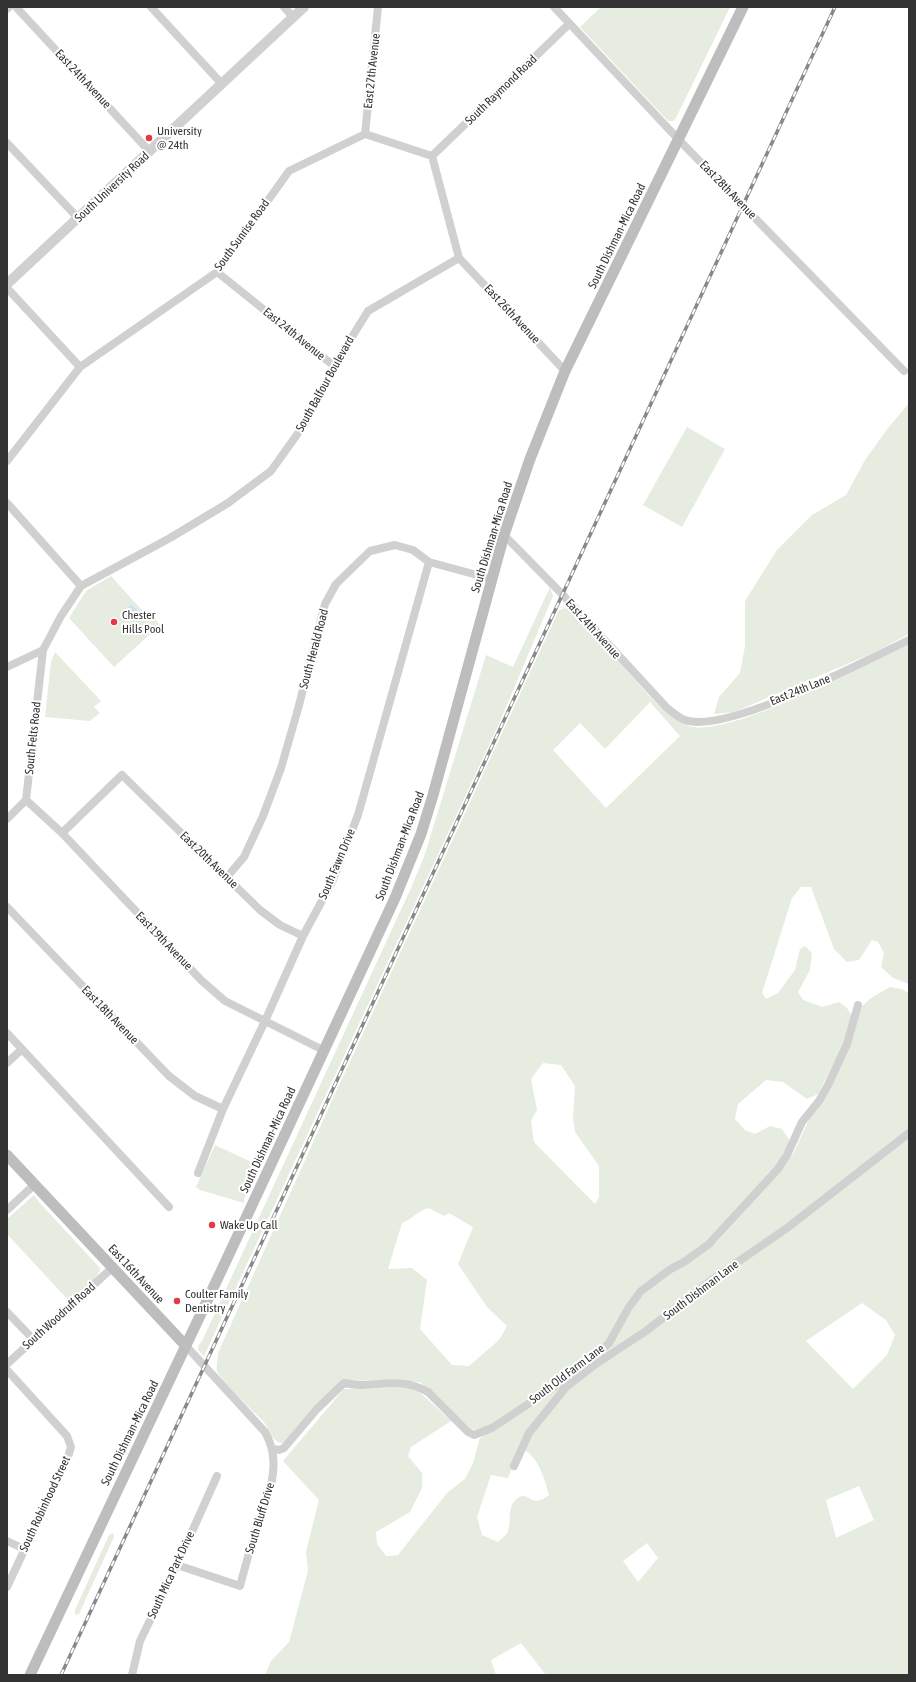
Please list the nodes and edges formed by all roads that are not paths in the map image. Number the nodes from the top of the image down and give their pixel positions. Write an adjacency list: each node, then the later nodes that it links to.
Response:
1 (16, 7): 14 (street, East 24th Avenue)
2 (151, 7): 10 (street)
3 (284, 7): 8 (street)
4 (304, 7): 8 (street, South University Road)
5 (378, 7): 11 (street, East 27th Avenue)
6 (554, 7): 9 (street, East 28th Avenue)
7 (744, 7): 12 (main road, South Dishman-Mica Road)
8 (293, 17): 10 (street, South University Road)
9 (570, 24): 12 (street, East 28th Avenue); 15 (street, South Raymond Road)
10 (222, 84): 14 (street, South University Road)
11 (365, 134): 15 (street); 18 (street, South Sunrise Road)
12 (679, 140): 23 (main road, South Dishman-Mica Road); 24 (street, East 28th Avenue)
13 (7, 143): 16 (street)
14 (150, 152): 16 (street, South University Road)
15 (432, 156): 17 (street)
16 (78, 218): 19 (street, South University Road)
17 (458, 258): 21 (street, South Balfour Boulevard); 23 (street, East 26th Avenue)
18 (217, 272): 21 (street, East 24th Avenue); 22 (street, South Sunrise Road)
19 (7, 284)
20 (7, 288): 22 (street)
21 (334, 366): 30 (street, South Balfour Boulevard)
22 (80, 367): 25 (street, South Sunrise Road)
23 (566, 371): 27 (main road, South Dishman-Mica Road)
24 (904, 372)
25 (7, 461)
26 (7, 503): 30 (street)
27 (504, 535): 29 (main road, South Dishman-Mica Road); 34 (street, East 24th Avenue)
28 (429, 562): 29 (street, South Herald Road); 38 (street, South Herald Road); 40 (street, South Fawn Drive)
29 (492, 580): 45 (main road, South Dishman-Mica Road)
30 (80, 586): 32 (street, South Balfour Boulevard)
31 (909, 640): 34 (street, East 24th Lane)
32 (43, 650): 33 (street); 35 (street, South Felts Road)
33 (7, 667)
34 (685, 720)
35 (26, 800): 36 (street); 37 (street, East 19th Avenue)
36 (7, 819)
37 (62, 833): 38 (street, East 20th Avenue); 42 (street, East 19th Avenue)
38 (227, 877): 40 (street, East 20th Avenue)
39 (7, 907): 47 (street, East 18th Avenue)
40 (303, 936): 42 (street, South Fawn Drive)
41 (858, 1005): 60 (street, South Old Farm Lane)
42 (265, 1021): 45 (street, East 19th Avenue); 47 (street, South Fawn Drive)
43 (7, 1033): 44 (street)
44 (22, 1049): 46 (street); 52 (street)
45 (325, 1051): 57 (main road, South Dishman-Mica Road)
46 (7, 1063)
47 (223, 1109): 50 (street, South Fawn Drive)
48 (909, 1133): 61 (street, South Dishman Lane)
49 (7, 1155): 51 (main road, East 16th Avenue)
50 (198, 1172)
51 (34, 1185): 53 (street); 54 (main road, East 16th Avenue)
52 (169, 1207)
53 (7, 1210)
54 (112, 1268): 56 (street, South Woodruff Road); 57 (main road, East 16th Avenue)
55 (7, 1312): 56 (street)
56 (33, 1339): 58 (street, South Woodruff Road)
57 (186, 1346): 60 (street, East 16th Avenue); 67 (main road, South Dishman-Mica Road)
58 (7, 1364)
59 (7, 1370): 64 (street, South Robinhood Street)
60 (272, 1449): 65 (street, South Bluff Drive)
61 (514, 1466)
62 (216, 1476): 65 (street, South Mica Park Drive)
63 (7, 1541): 64 (street)
64 (24, 1549): 66 (street, South Robinhood Street)
65 (177, 1565): 68 (street, South Mica Park Drive)
66 (7, 1587)
67 (30, 1675)
68 (132, 1675)

